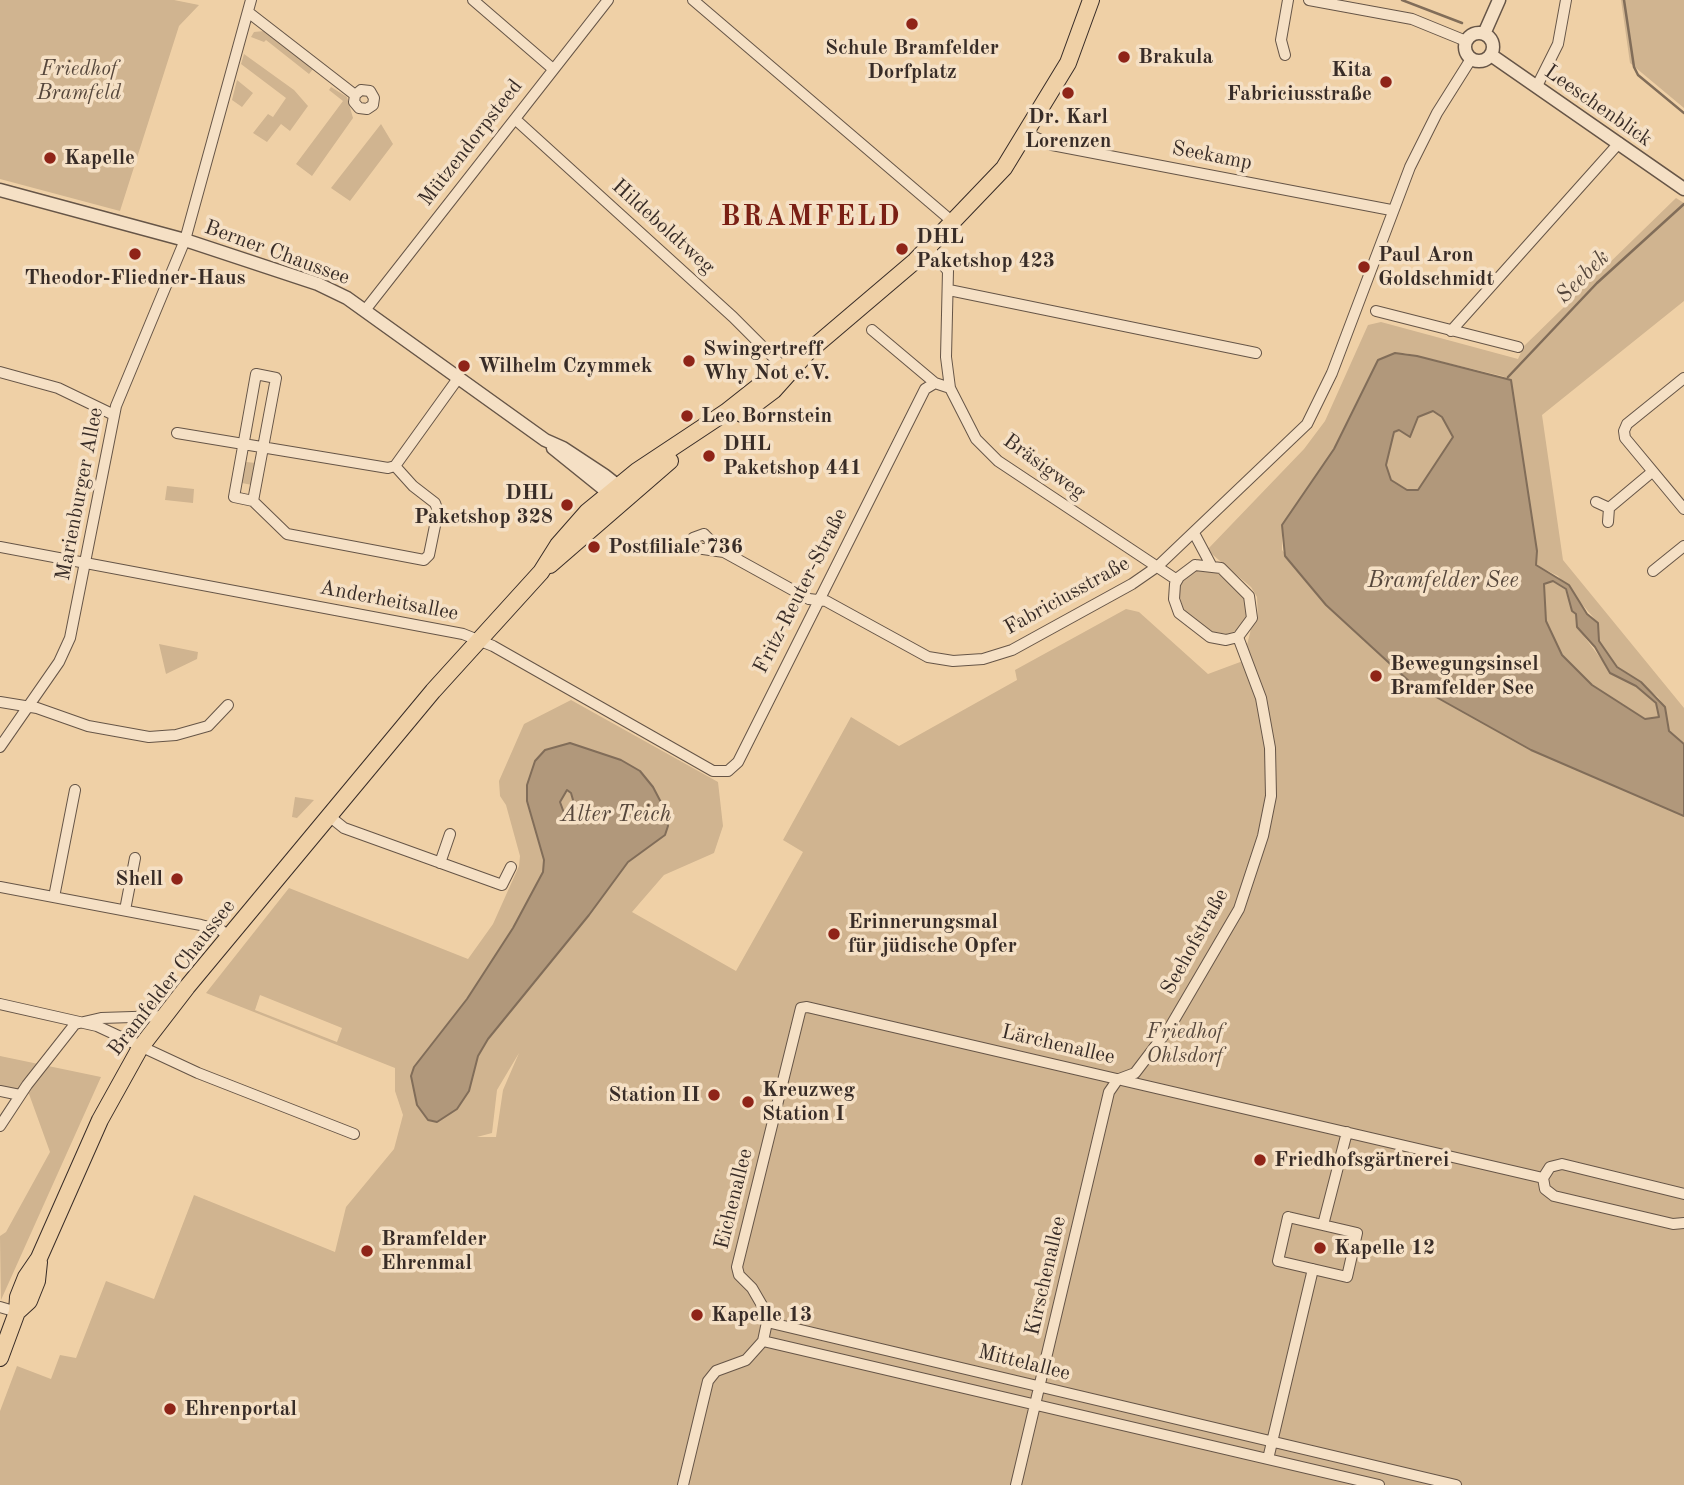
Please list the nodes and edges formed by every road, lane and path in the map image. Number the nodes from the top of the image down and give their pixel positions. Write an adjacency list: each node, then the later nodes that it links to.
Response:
1 (251, 0): 10 (street, Marienburger Allee)
2 (473, 0): 16 (street)
3 (608, 0): 16 (street, Mützendorpsteed)
4 (693, 0): 25 (street)
5 (1091, 0): 20 (main road, Bramfelder Chaussee)
6 (1288, 0): 13 (street)
7 (1309, 0): 12 (street)
8 (1499, 0): 11 (street)
9 (1566, 0): 17 (street)
10 (248, 12): 18 (street); 26 (street, Marienburger Allee)
11 (1484, 34): 12 (street); 14 (street)
12 (1466, 41): 15 (street)
13 (1285, 55)
14 (1491, 55): 15 (street); 17 (street, Leeschenblick)
15 (1471, 59): 24 (street)
16 (553, 69): 19 (street, Mützendorpsteed)
17 (1537, 86): 21 (street, Leeschenblick)
18 (355, 95)
19 (514, 119): 29 (street, Mützendorpsteed); 36 (street, Hildeboldtweg)
20 (1028, 134): 24 (street, Seekamp); 25 (main road, Bramfelder Chaussee)
21 (1619, 144): 22 (street, Leeschenblick); 32 (street)
22 (1684, 189)
23 (0, 190): 26 (street, Berner Chaussee)
24 (1391, 210): 54 (street, Fabriciusstraße)
25 (954, 223): 27 (main road, Bramfelder Chaussee)
26 (186, 240): 29 (street, Berner Chaussee); 42 (street, Marienburger Allee)
27 (929, 248): 28 (street, Bräsigweg); 34 (main road, Bramfelder Chaussee)
28 (949, 290): 35 (street); 41 (street, Bräsigweg)
29 (366, 309): 38 (street, Berner Chaussee)
30 (1376, 311): 32 (street)
31 (872, 330): 40 (street)
32 (1451, 331): 33 (street)
33 (1518, 347)
34 (808, 352): 36 (main road, Bramfelder Chaussee); 48 (main road, Bramfelder Chaussee)
35 (1256, 353)
36 (783, 368): 48 (main road, Bramfelder Chaussee)
37 (0, 372): 42 (street)
38 (459, 377): 46 (street); 48 (street, Berner Chaussee)
39 (1684, 378): 47 (street)
40 (935, 383): 41 (street); 63 (street, Fritz-Reuter-Straße)
41 (950, 388): 60 (street, Bräsigweg)
42 (114, 415): 58 (street, Marienburger Allee)
43 (177, 433): 44 (street)
44 (244, 443): 45 (street); 45 (street); 49 (street)
45 (264, 447): 46 (street); 49 (street)
46 (395, 466): 49 (street)
47 (1652, 472): 51 (street); 52 (street)
48 (616, 494): 65 (main road, Bramfelder Chaussee)
49 (253, 501)
50 (1596, 502): 51 (street)
51 (1609, 508): 53 (street)
52 (1684, 509)
53 (1608, 523)
54 (1194, 533): 59 (street); 60 (street, Fabriciusstraße)
55 (1684, 546): 61 (street)
56 (0, 547): 58 (street, Anderheitsallee)
57 (724, 552): 63 (street, Fabriciusstraße)
58 (86, 563): 65 (street, Anderheitsallee); 68 (street, Marienburger Allee)
59 (1211, 565): 62 (street); 64 (street)
60 (1158, 566): 62 (street, Bräsigweg); 63 (street, Fabriciusstraße)
61 (1653, 571)
62 (1177, 580): 64 (street)
63 (817, 600): 70 (street, Fritz-Reuter-Straße)
64 (1238, 637): 86 (street, Seehofstraße)
65 (479, 640): 70 (street, Anderheitsallee); 72 (main road, Bramfelder Chaussee)
66 (0, 702): 68 (street)
67 (228, 705): 68 (street)
68 (29, 706): 69 (street, Marienburger Allee)
69 (0, 747)
70 (738, 762)
71 (75, 790): 78 (street)
72 (330, 816): 75 (street); 80 (main road, Bramfelder Chaussee)
73 (450, 834): 75 (street)
74 (135, 858): 79 (street)
75 (440, 863): 76 (street)
76 (511, 867)
77 (0, 887): 78 (street)
78 (54, 897): 79 (street)
79 (125, 910): 80 (street)
80 (229, 937): 83 (main road, Bramfelder Chaussee)
81 (0, 1004): 84 (street)
82 (801, 1008): 86 (street, Lärchenallee); 99 (street, Eichenallee)
83 (164, 1016): 84 (street); 85 (main road, Bramfelder Chaussee)
84 (81, 1021): 85 (street); 88 (street)
85 (140, 1048): 91 (street); 98 (main road, Bramfelder Chaussee)
86 (1118, 1079): 90 (street, Lärchenallee); 102 (street, Kirschenallee)
87 (0, 1091): 88 (street)
88 (20, 1095): 89 (street)
89 (0, 1126)
90 (1347, 1132): 92 (street, Lärchenallee); 95 (street)
91 (354, 1134)
92 (1543, 1178): 93 (street); 94 (street, Lärchenallee)
93 (1684, 1194)
94 (1684, 1223)
95 (1323, 1225): 96 (street); 96 (street)
96 (1313, 1269): 104 (street)
97 (0, 1307): 98 (street)
98 (17, 1312): 101 (main road, Bramfelder Chaussee)
99 (767, 1322): 100 (street); 102 (street, Mittelallee)
100 (763, 1341): 103 (street, Mittelallee); 106 (street)
101 (0, 1359)
102 (1039, 1387): 103 (street, Kirschenallee); 104 (street, Mittelallee)
103 (1035, 1405): 105 (street, Mittelallee); 107 (street, Kirschenallee)
104 (1273, 1441): 105 (street); 109 (street, Mittelallee)
105 (1268, 1459): 108 (street, Mittelallee)
106 (683, 1485)
107 (1016, 1485)
108 (1379, 1485)
109 (1456, 1485)

